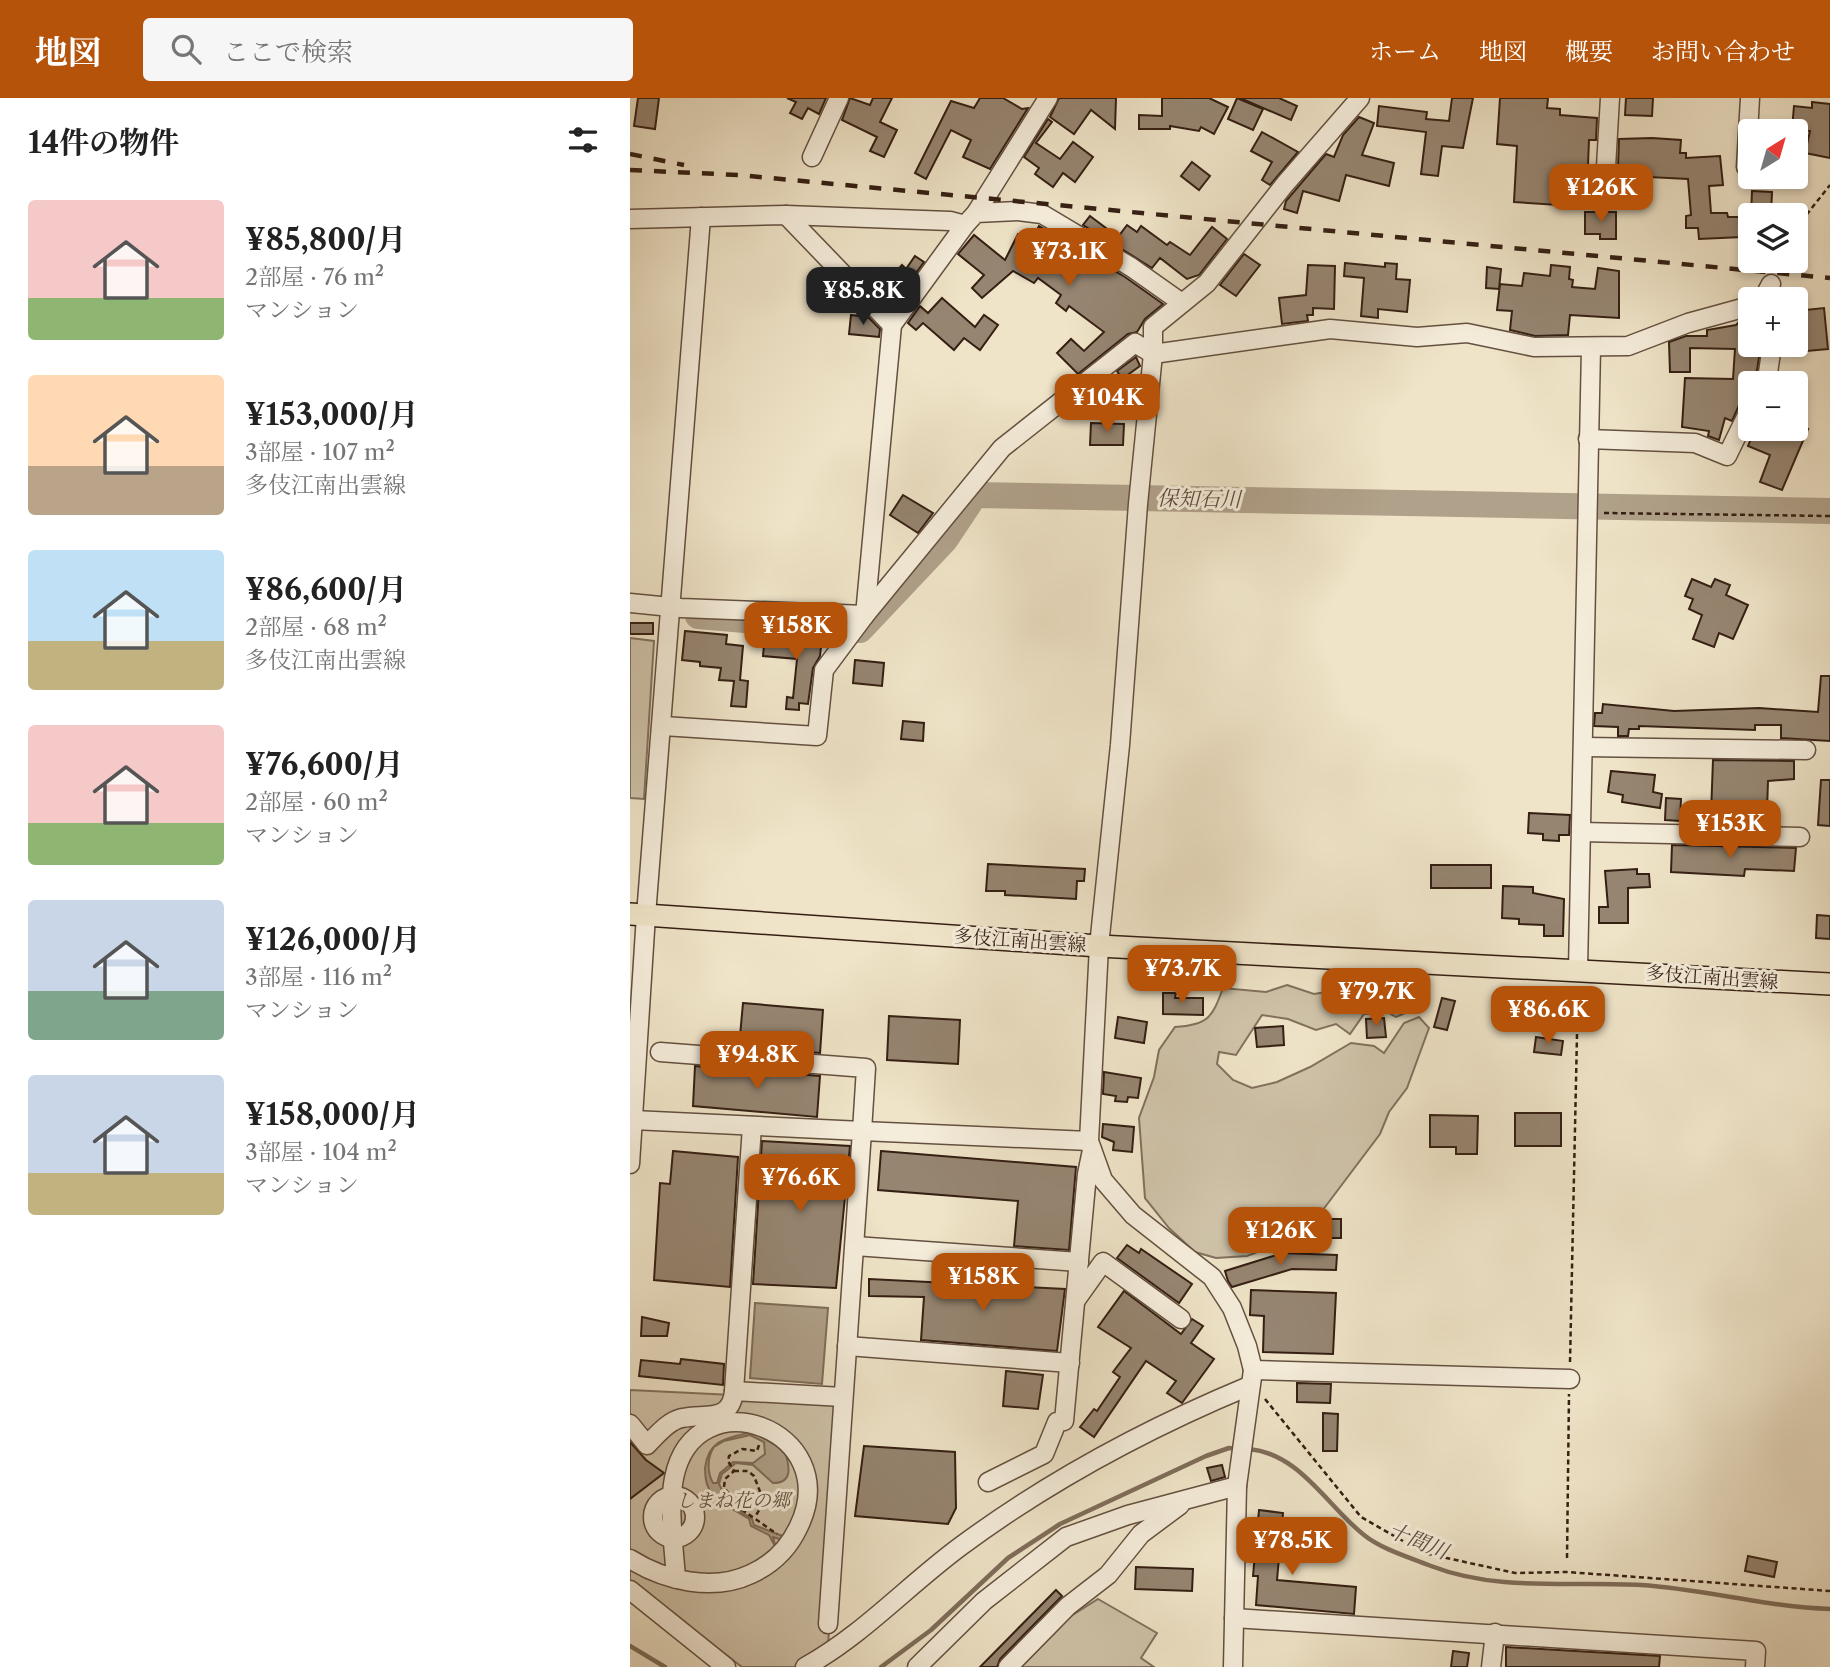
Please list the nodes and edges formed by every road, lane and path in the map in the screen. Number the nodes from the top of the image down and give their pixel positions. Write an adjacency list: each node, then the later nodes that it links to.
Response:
1 (839, 98): 7 (street)
2 (1048, 98): 14 (street)
3 (1360, 98): 15 (street)
4 (1611, 98): 8 (street)
5 (1750, 98): 6 (street)
6 (1749, 119)
7 (812, 157)
8 (1606, 167)
9 (1830, 186): 10 (path)
10 (1808, 213)
11 (786, 215): 12 (street); 14 (street); 17 (street)
12 (702, 217): 13 (street); 25 (street)
13 (630, 219)
14 (971, 219): 15 (street); 17 (street)
15 (1182, 303): 19 (street)
16 (1738, 309): 18 (street)
17 (892, 325): 26 (street)
18 (1591, 348): 19 (street); 21 (street)
19 (1153, 354): 26 (street); 33 (street)
20 (1738, 434): 21 (street)
21 (1588, 439): 22 (street)
22 (1587, 513): 23 (path); 28 (street)
23 (1830, 516)
24 (630, 603): 25 (street)
25 (672, 607): 26 (street); 27 (street)
26 (865, 615): 27 (street)
27 (663, 726): 32 (street)
28 (1584, 747): 29 (street); 30 (street)
29 (1806, 750)
30 (1581, 832): 31 (street); 34 (street)
31 (1800, 836)
32 (638, 915): 33 (main road, 多伎江南出雲線); 36 (street)
33 (1099, 946): 34 (main road, 多伎江南出雲線); 41 (street)
34 (1578, 969): 35 (main road, 多伎江南出雲線); 50 (path)
35 (1830, 984)
36 (634, 1048): 38 (street)
37 (660, 1052): 40 (street)
38 (633, 1120): 39 (street); 42 (street)
39 (752, 1126): 40 (street); 51 (street)
40 (862, 1131): 41 (street); 43 (street)
41 (1091, 1146): 44 (street); 49 (street)
42 (630, 1164)
43 (855, 1246): 44 (street); 47 (street)
44 (1079, 1262): 45 (street)
45 (1076, 1300): 46 (street); 48 (street)
46 (1181, 1319)
47 (847, 1346): 48 (street); 52 (street)
48 (1070, 1363): 57 (street)
49 (1251, 1378): 50 (street); 58 (street); 68 (path); 73 (street)
50 (1570, 1379): 64 (path)
51 (734, 1391): 52 (street); 53 (street)
52 (843, 1397): 70 (street)
53 (719, 1419): 54 (street); 55 (street); 59 (street)
54 (630, 1424)
55 (764, 1428): 56 (path); 63 (street)
56 (733, 1469): 61 (path); 61 (path)
57 (988, 1482)
58 (1237, 1486): 60 (street); 69 (street)
59 (672, 1496): 62 (street); 62 (street)
60 (1185, 1500): 74 (street); 75 (street)
61 (755, 1517): 63 (path)
62 (673, 1538): 66 (street)
63 (794, 1538): 66 (street)
64 (1567, 1558)
65 (630, 1559): 66 (street)
66 (676, 1579)
67 (630, 1590): 72 (street)
68 (1830, 1591)
69 (1234, 1618): 71 (street); 76 (street)
70 (828, 1625)
71 (1495, 1633): 77 (street); 78 (street)
72 (726, 1667)
73 (805, 1667)
74 (917, 1667)
75 (1008, 1667)
76 (1233, 1667)
77 (1492, 1667)
78 (1755, 1667)

